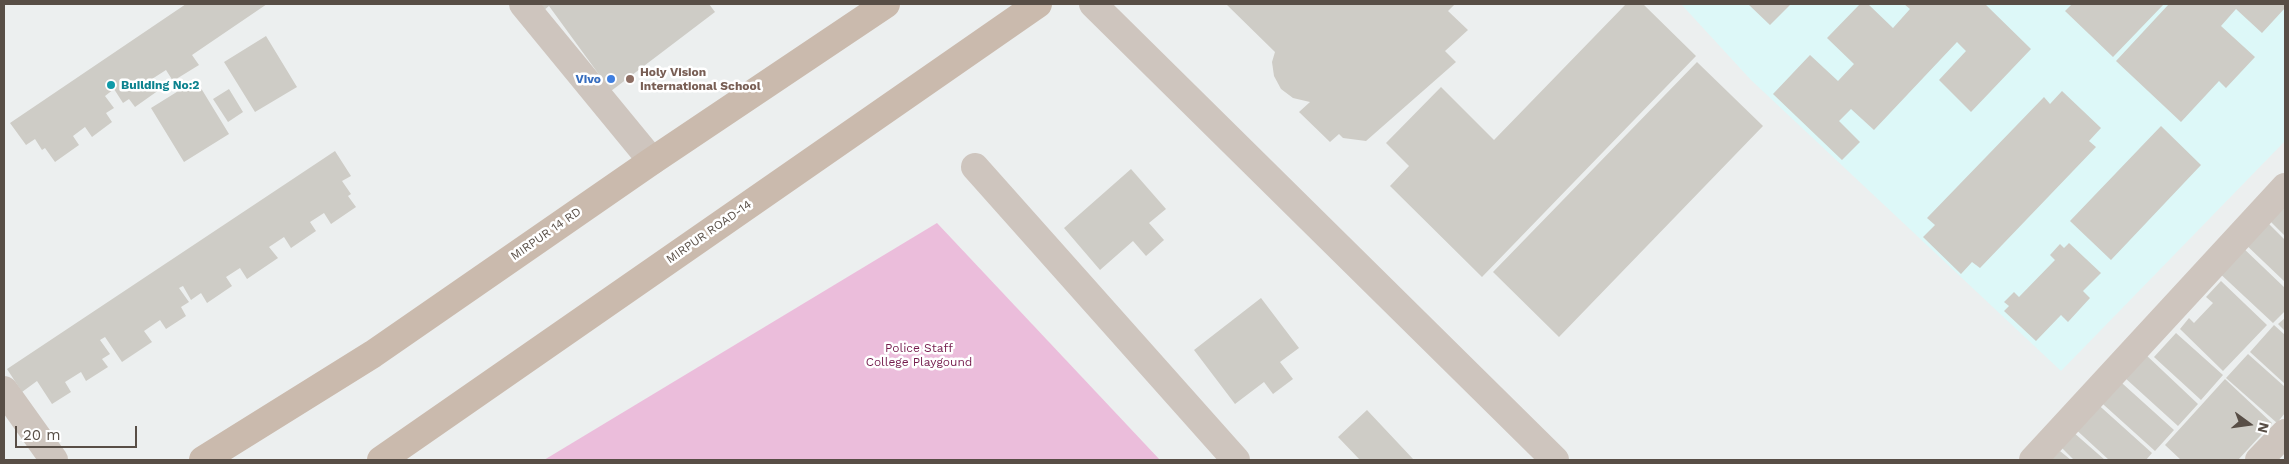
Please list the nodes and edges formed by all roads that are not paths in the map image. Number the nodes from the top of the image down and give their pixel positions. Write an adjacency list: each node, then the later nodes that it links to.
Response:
1 (523, 4): 5 (street)
2 (886, 4): 5 (main road, MIRPUR 14 RD)
3 (1038, 4): 12 (main road, MIRPUR ROAD-14)
4 (1094, 4): 14 (street)
5 (652, 161): 11 (main road, MIRPUR 14 RD)
6 (975, 167): 13 (street)
7 (2285, 187): 15 (street)
8 (4, 390): 10 (street)
9 (2285, 432): 16 (street)
10 (54, 460)
11 (204, 460)
12 (381, 460)
13 (1236, 460)
14 (1555, 460)
15 (2033, 460)
16 (2259, 460)

